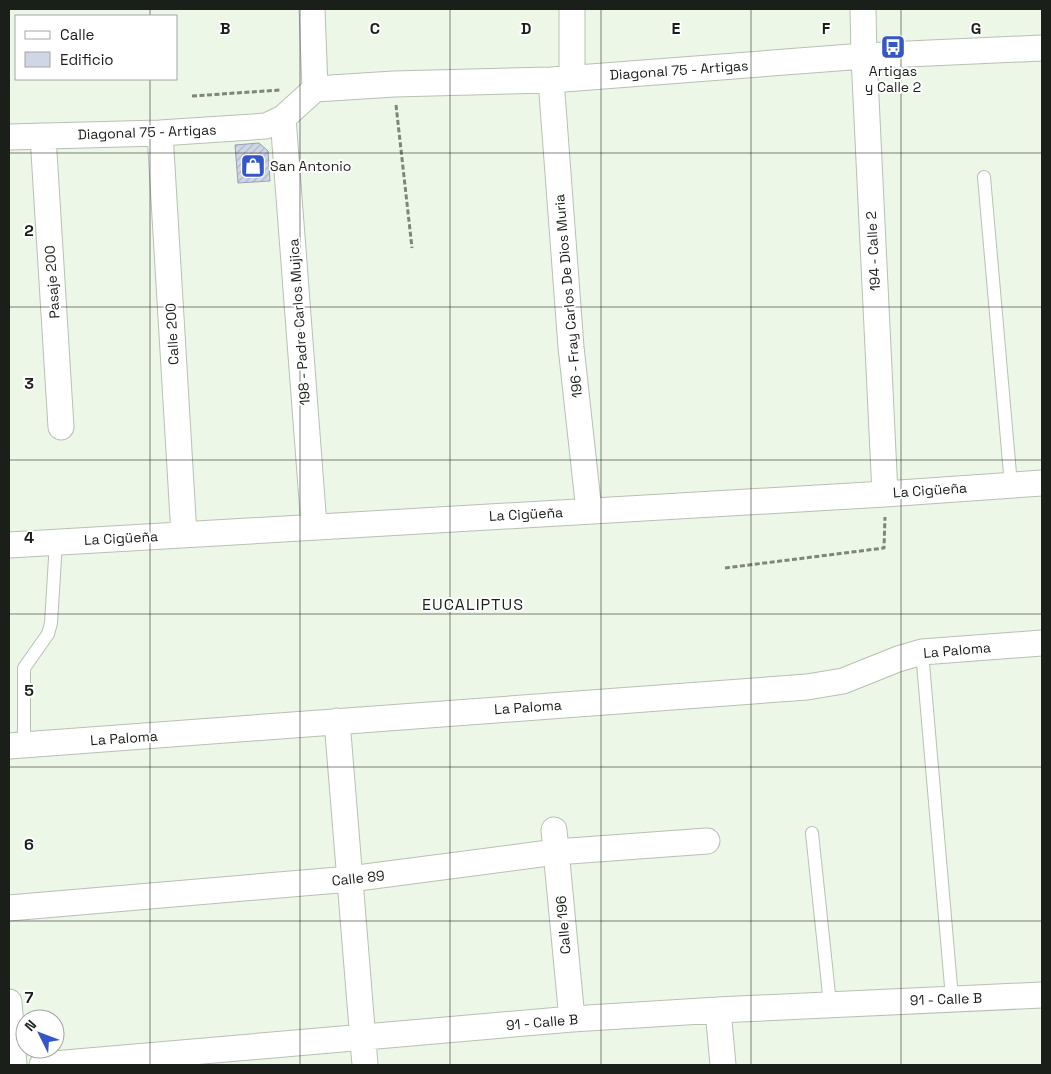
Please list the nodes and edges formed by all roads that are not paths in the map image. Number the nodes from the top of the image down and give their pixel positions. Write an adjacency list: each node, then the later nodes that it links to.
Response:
1 (312, 9): 7 (street)
2 (572, 9): 6 (street, 196 - Fray Carlos De Dios Muria)
3 (863, 9): 5 (street, 194 - Calle 2)
4 (1042, 48): 5 (street, Diagonal 75 - Artigas)
5 (864, 56): 6 (street, Diagonal 75 - Artigas); 16 (street, 194 - Calle 2)
6 (562, 79): 7 (street, Diagonal 75 - Artigas); 17 (street, 196 - Fray Carlos De Dios Muria)
7 (315, 88): 8 (street)
8 (283, 118): 9 (street, Diagonal 75 - Artigas); 18 (street, 198 - Padre Carlos Mujica)
9 (160, 133): 10 (street, Diagonal 75 - Artigas); 19 (street, Calle 200)
10 (43, 136): 11 (street, Diagonal 75 - Artigas); 13 (street, Pasaje 200)
11 (9, 137)
12 (984, 177): 15 (lane)
13 (61, 427)
14 (1042, 483): 15 (street, La Cigüeña)
15 (1011, 485): 16 (street, La Cigüeña)
16 (885, 494): 17 (street, La Cigüeña)
17 (589, 511): 18 (street, La Cigüeña)
18 (314, 526): 19 (street, La Cigüeña)
19 (184, 535): 20 (street, La Cigüeña)
20 (56, 542): 21 (street, La Cigüeña); 25 (lane)
21 (9, 545)
22 (1042, 643): 23 (street, La Paloma)
23 (922, 652): 24 (street, La Paloma); 32 (lane)
24 (337, 721): 25 (street, La Paloma); 29 (street)
25 (16, 746)
26 (812, 833): 34 (lane)
27 (555, 841): 28 (street, Calle 89); 29 (street, Calle 89); 36 (street, Calle 196)
28 (707, 841)
29 (350, 879): 30 (street, Calle 89); 37 (street)
30 (9, 908)
31 (1042, 995): 32 (street, 91 - Calle B)
32 (952, 998): 34 (street, 91 - Calle B)
33 (9, 1002): 38 (street)
34 (830, 1004): 35 (street, 91 - Calle B)
35 (718, 1010): 36 (street, 91 - Calle B); 41 (street)
36 (572, 1020): 37 (street, 91 - Calle B)
37 (362, 1038): 39 (street, 91 - Calle B); 40 (street)
38 (14, 1065)
39 (42, 1065)
40 (365, 1065)
41 (723, 1065)

